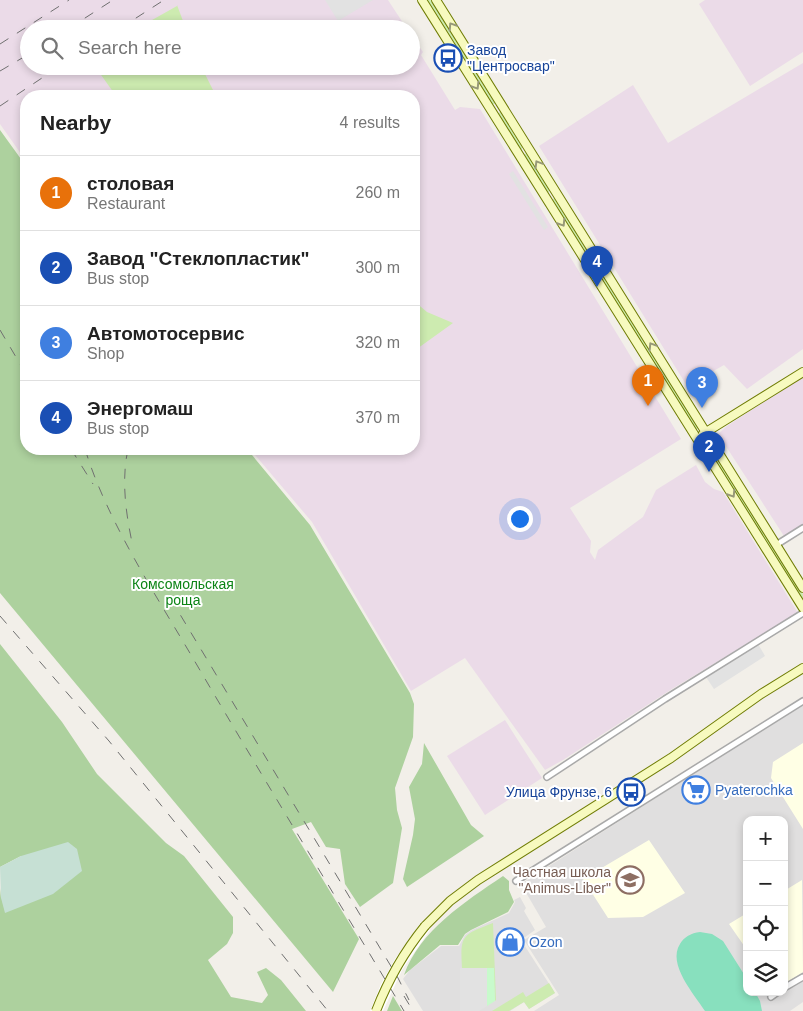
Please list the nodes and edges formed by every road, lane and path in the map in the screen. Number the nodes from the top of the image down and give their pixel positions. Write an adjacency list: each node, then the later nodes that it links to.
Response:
1 (422, 0): 4 (street, one-way to 4)
2 (436, 0): 3 (street, one-way to 2)
3 (502, 104): 4 (street); 5 (street, one-way to 3)
4 (491, 110): 6 (street)
5 (555, 193): 6 (street); 8 (street, one-way to 5)
6 (546, 198): 9 (street, one-way to 9)
7 (803, 372): 8 (street)
8 (706, 432): 9 (street); 10 (street)
9 (697, 437): 11 (street)
10 (717, 450): 11 (street); 13 (street)
11 (708, 455): 15 (street, one-way to 15)
12 (803, 528): 13 (street)
13 (776, 545): 14 (street)
14 (803, 588)
15 (803, 608)
16 (803, 613): 19 (street)
17 (803, 668): 23 (street, bridge)
18 (803, 701): 20 (street)
19 (547, 777)
20 (516, 881)
21 (803, 977): 22 (street)
22 (788, 986)
23 (376, 1011)

